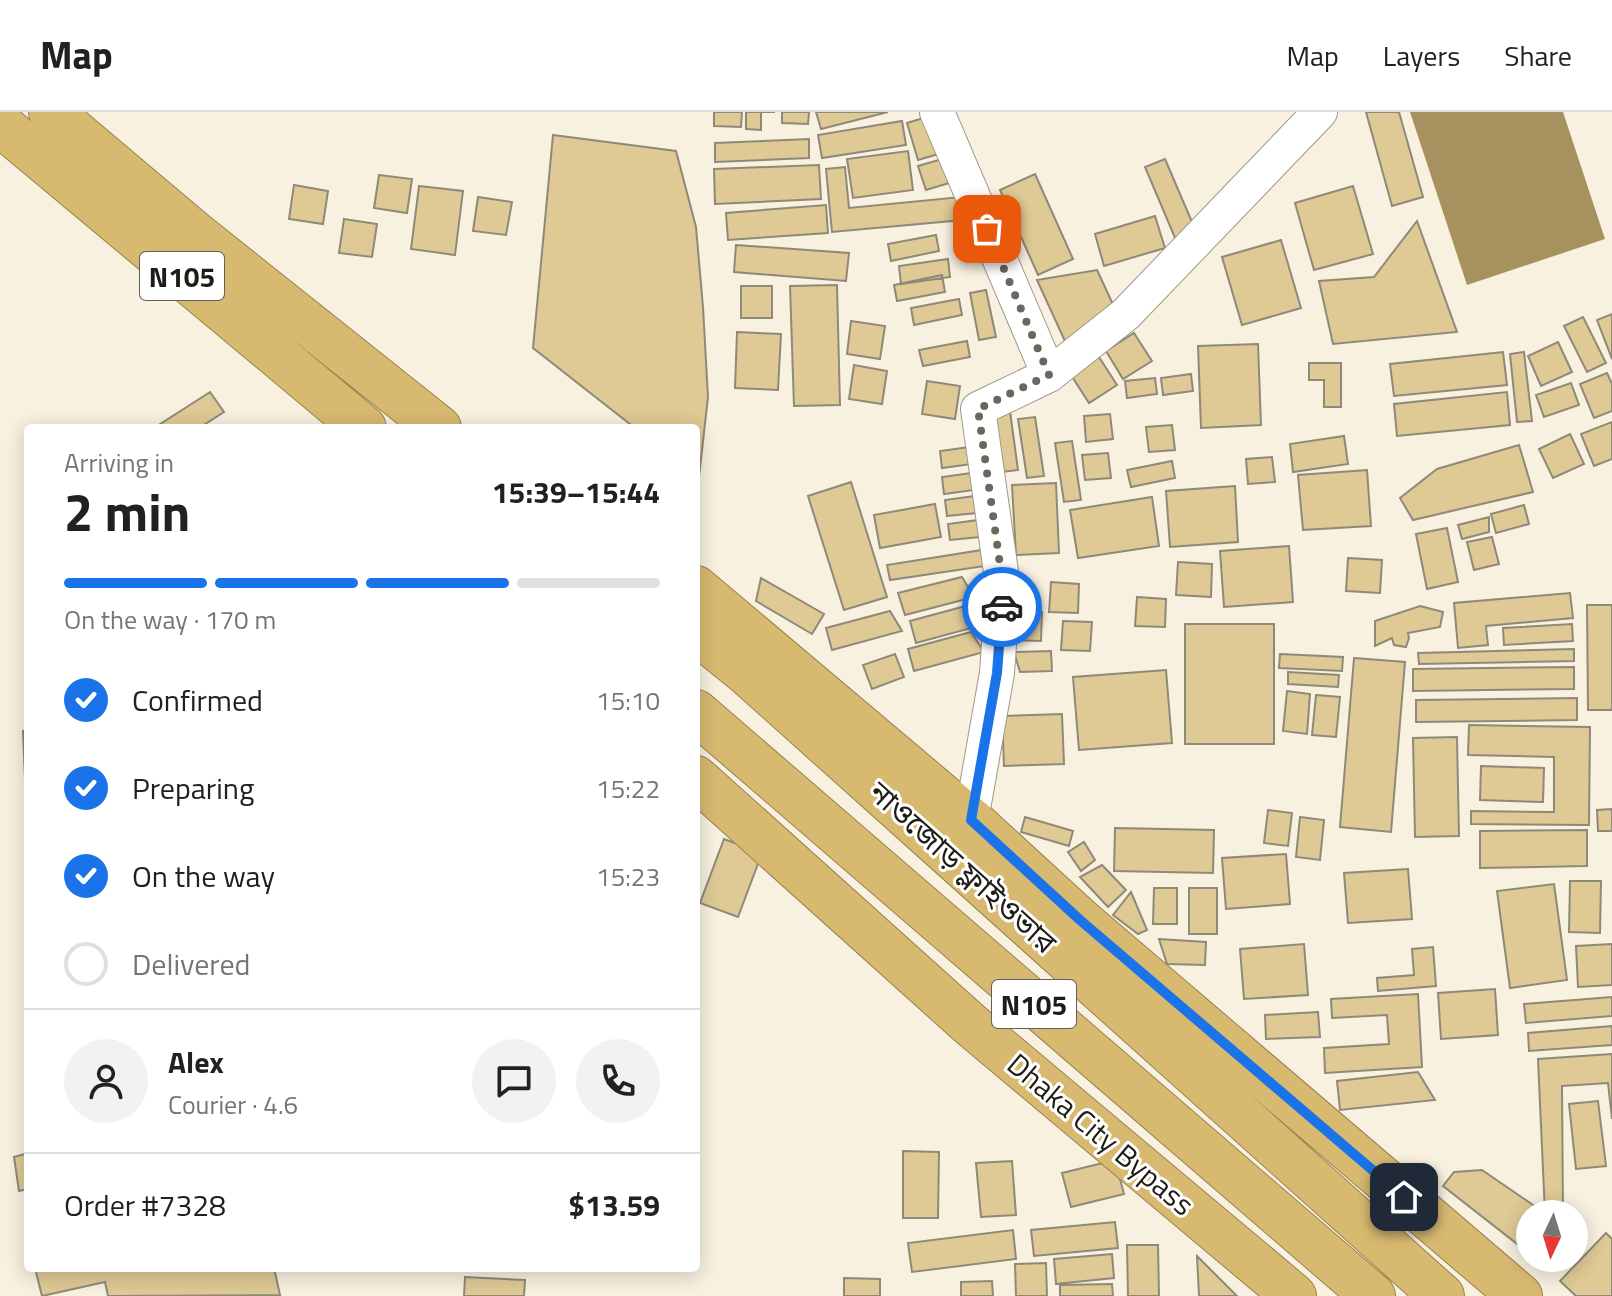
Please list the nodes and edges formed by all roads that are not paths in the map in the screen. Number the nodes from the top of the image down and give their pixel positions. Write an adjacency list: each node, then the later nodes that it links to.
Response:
1 (51, 112): 7 (highway)
2 (937, 112): 5 (street)
3 (1320, 112): 5 (street)
4 (0, 124): 6 (highway, N105)
5 (1049, 375): 12 (street)
6 (359, 424)
7 (434, 424)
8 (700, 591): 12 (highway)
9 (700, 635): 15 (highway, নাওজোড় ফ্লাইওভার / N105)
10 (700, 715): 14 (highway, নাওজোড় ফ্লাইওভার / N105)
11 (700, 782): 13 (highway, Dhaka City Bypass / N105)
12 (971, 820): 16 (highway)
13 (1294, 1296)
14 (1373, 1296)
15 (1442, 1296)
16 (1520, 1296)

